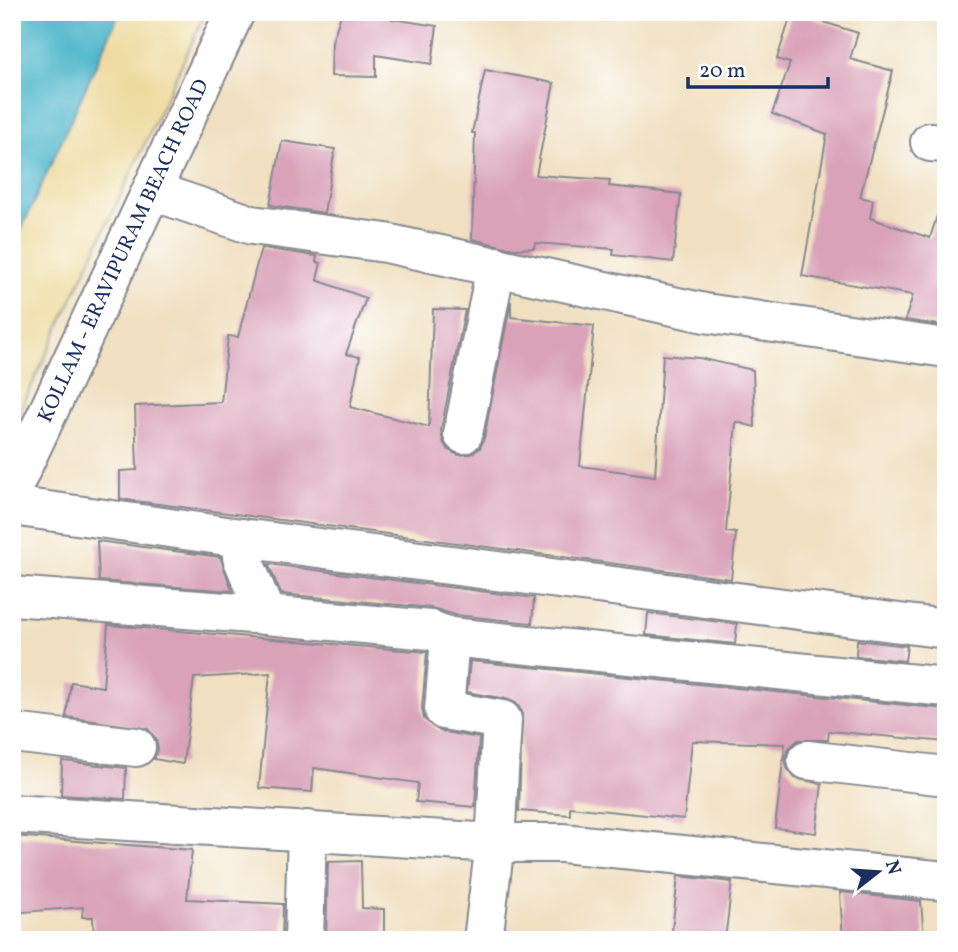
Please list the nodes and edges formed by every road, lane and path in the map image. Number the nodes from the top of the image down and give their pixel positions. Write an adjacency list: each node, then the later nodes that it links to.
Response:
1 (235, 12): 2 (street, KOLLAM - ERAVIPURAM BEACH ROAD)
2 (153, 191): 3 (street); 6 (street, KOLLAM - ERAVIPURAM BEACH ROAD)
3 (496, 266): 4 (street); 5 (street)
4 (946, 348)
5 (463, 434)
6 (12, 489)
7 (12, 506): 8 (street)
8 (241, 538): 10 (street); 11 (street)
9 (12, 596): 10 (street)
10 (266, 615): 12 (street)
11 (946, 629)
12 (450, 637): 13 (street); 20 (street)
13 (946, 687)
14 (12, 733): 15 (street)
15 (136, 747)
16 (807, 760): 17 (street)
17 (946, 776)
18 (12, 814): 19 (street)
19 (307, 830): 20 (street); 22 (street)
20 (495, 843): 21 (street); 23 (street)
21 (946, 881)
22 (304, 940)
23 (483, 940)

